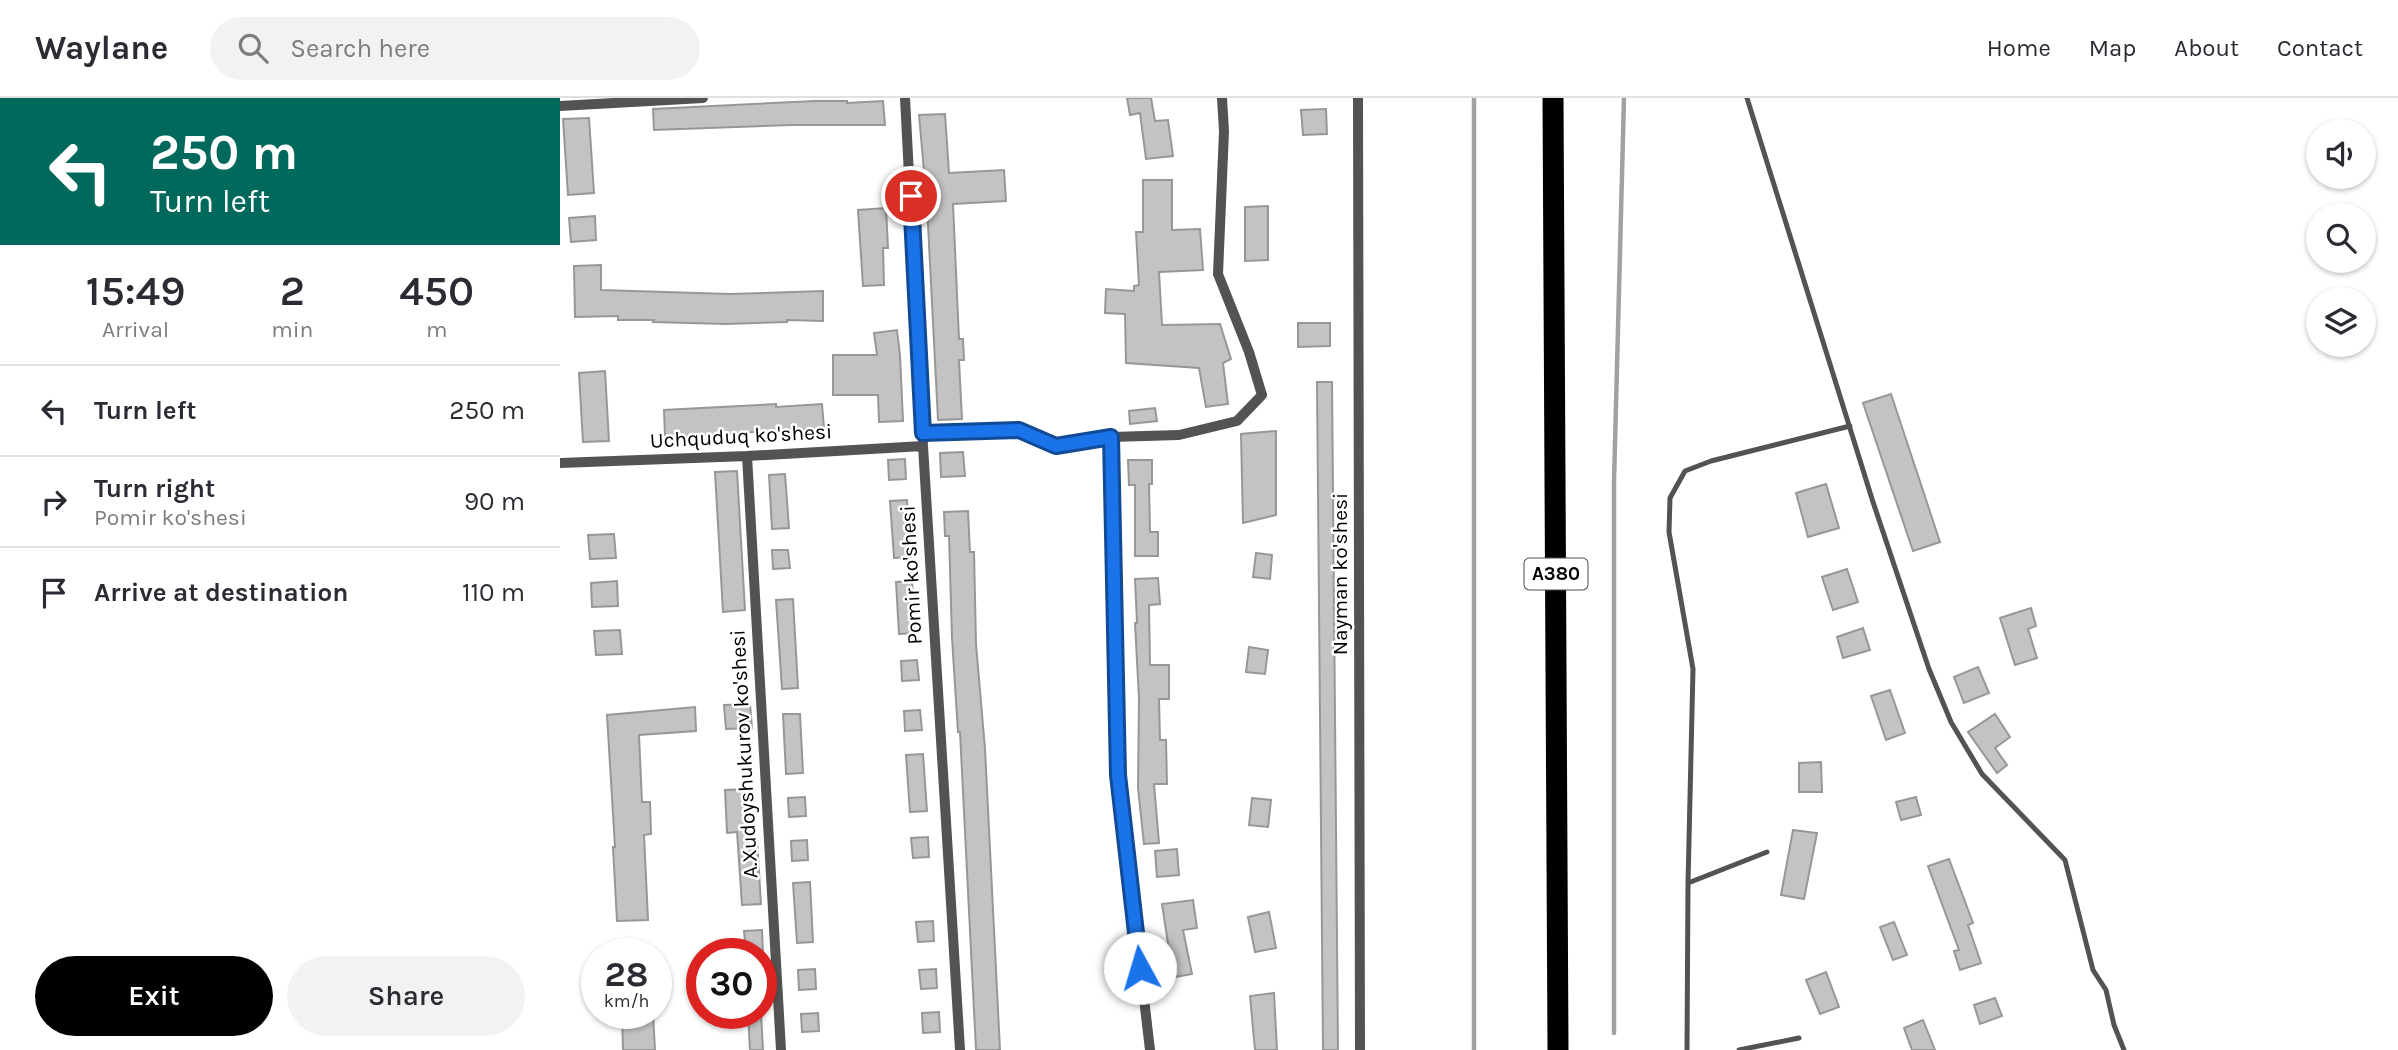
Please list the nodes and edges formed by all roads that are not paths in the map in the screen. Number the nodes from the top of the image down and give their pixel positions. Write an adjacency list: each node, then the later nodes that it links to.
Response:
1 (703, 98): 7 (street)
2 (905, 98): 9 (street, Pomir ko'shesi)
3 (1222, 98): 10 (street)
4 (1358, 98): 20 (street, Nayman ko'shesi)
5 (1553, 98): 21 (highway, A380)
6 (1747, 98): 8 (lane)
7 (560, 106)
8 (1850, 426): 15 (lane); 24 (lane)
9 (923, 433): 10 (street); 11 (street, Pomir ko'shesi)
10 (1111, 437): 19 (street)
11 (923, 446): 12 (street, Uchquduq ko'shesi); 18 (street, Pomir ko'shesi)
12 (747, 456): 13 (street, Uchquduq ko'shesi); 17 (street, A.Xudoyshukurov ko'shesi)
13 (560, 463)
14 (1767, 852): 15 (lane)
15 (1688, 883): 22 (lane)
16 (1799, 1038): 23 (lane)
17 (780, 1050)
18 (960, 1050)
19 (1150, 1050)
20 (1360, 1050)
21 (1558, 1050)
22 (1687, 1050)
23 (1740, 1050)
24 (2123, 1050)

